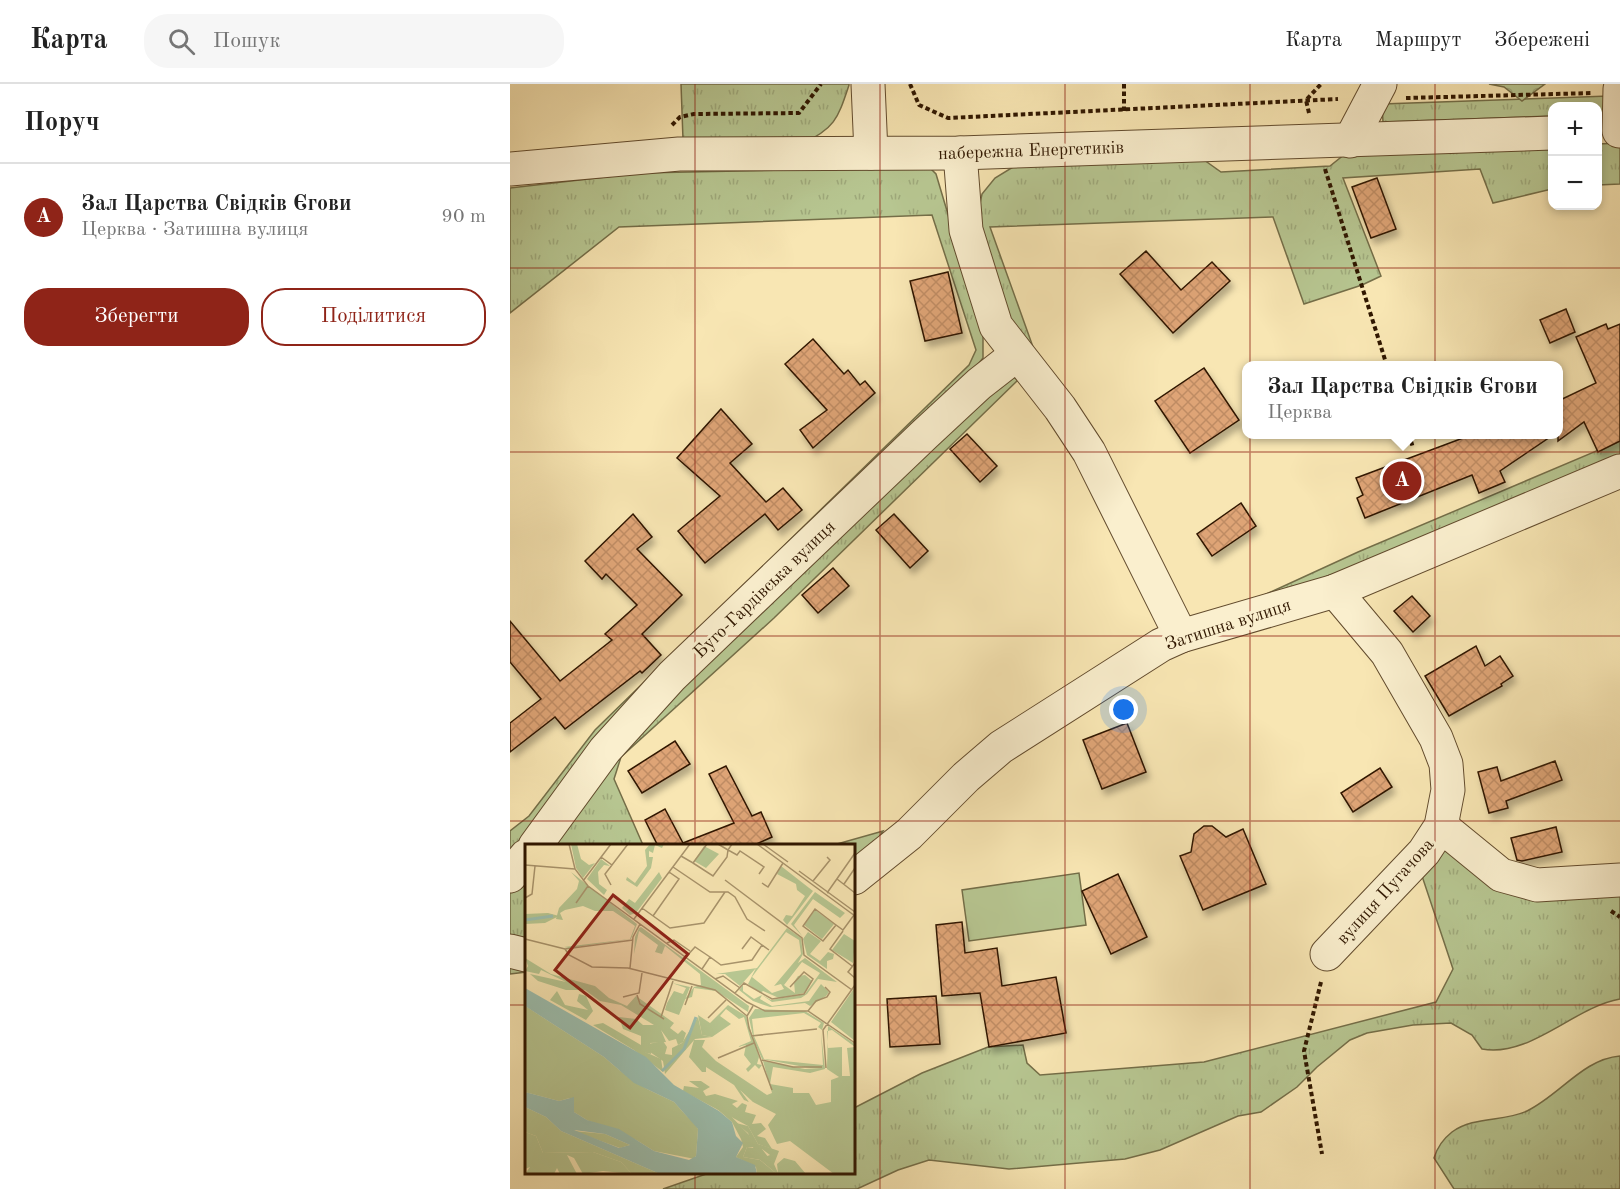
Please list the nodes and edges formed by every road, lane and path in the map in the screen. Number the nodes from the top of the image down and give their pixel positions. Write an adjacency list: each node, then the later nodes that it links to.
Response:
1 (868, 84): 13 (street)
2 (910, 84): 8 (path)
3 (1124, 84): 8 (path)
4 (1321, 84): 7 (path)
5 (1620, 90): 6 (path); 9 (street)
6 (1376, 91): 7 (path); 11 (street)
7 (1306, 100): 8 (path); 12 (path)
8 (1124, 111)
9 (1612, 131)
10 (1548, 133): 11 (street, набережна Енергетиків)
11 (1350, 141): 12 (street, набережна Енергетиків)
12 (1316, 142): 14 (street, набережна Енергетиків); 17 (path)
13 (870, 153): 14 (street, набережна Енергетиків); 15 (street, набережна Енергетиків)
14 (960, 153): 16 (street)
15 (510, 169)
16 (1016, 355): 22 (street); 24 (street, Буго-Гардівська вулиця)
17 (1385, 361)
18 (1410, 439): 19 (path)
19 (1413, 448)
20 (1620, 471): 21 (street, Затишна вулиця)
21 (1335, 591): 22 (street, Затишна вулиця); 23 (street, вулиця Пугачова)
22 (1181, 636): 27 (street, Затишна вулиця)
23 (1442, 826): 28 (street, вулиця Пугачова); 30 (street, вулиця Пугачова)
24 (536, 844)
25 (525, 857): 26 (street)
26 (510, 876)
27 (855, 877)
28 (1620, 880)
29 (510, 951): 31 (street)
30 (1327, 954): 32 (path)
31 (525, 955)
32 (1322, 1154)

